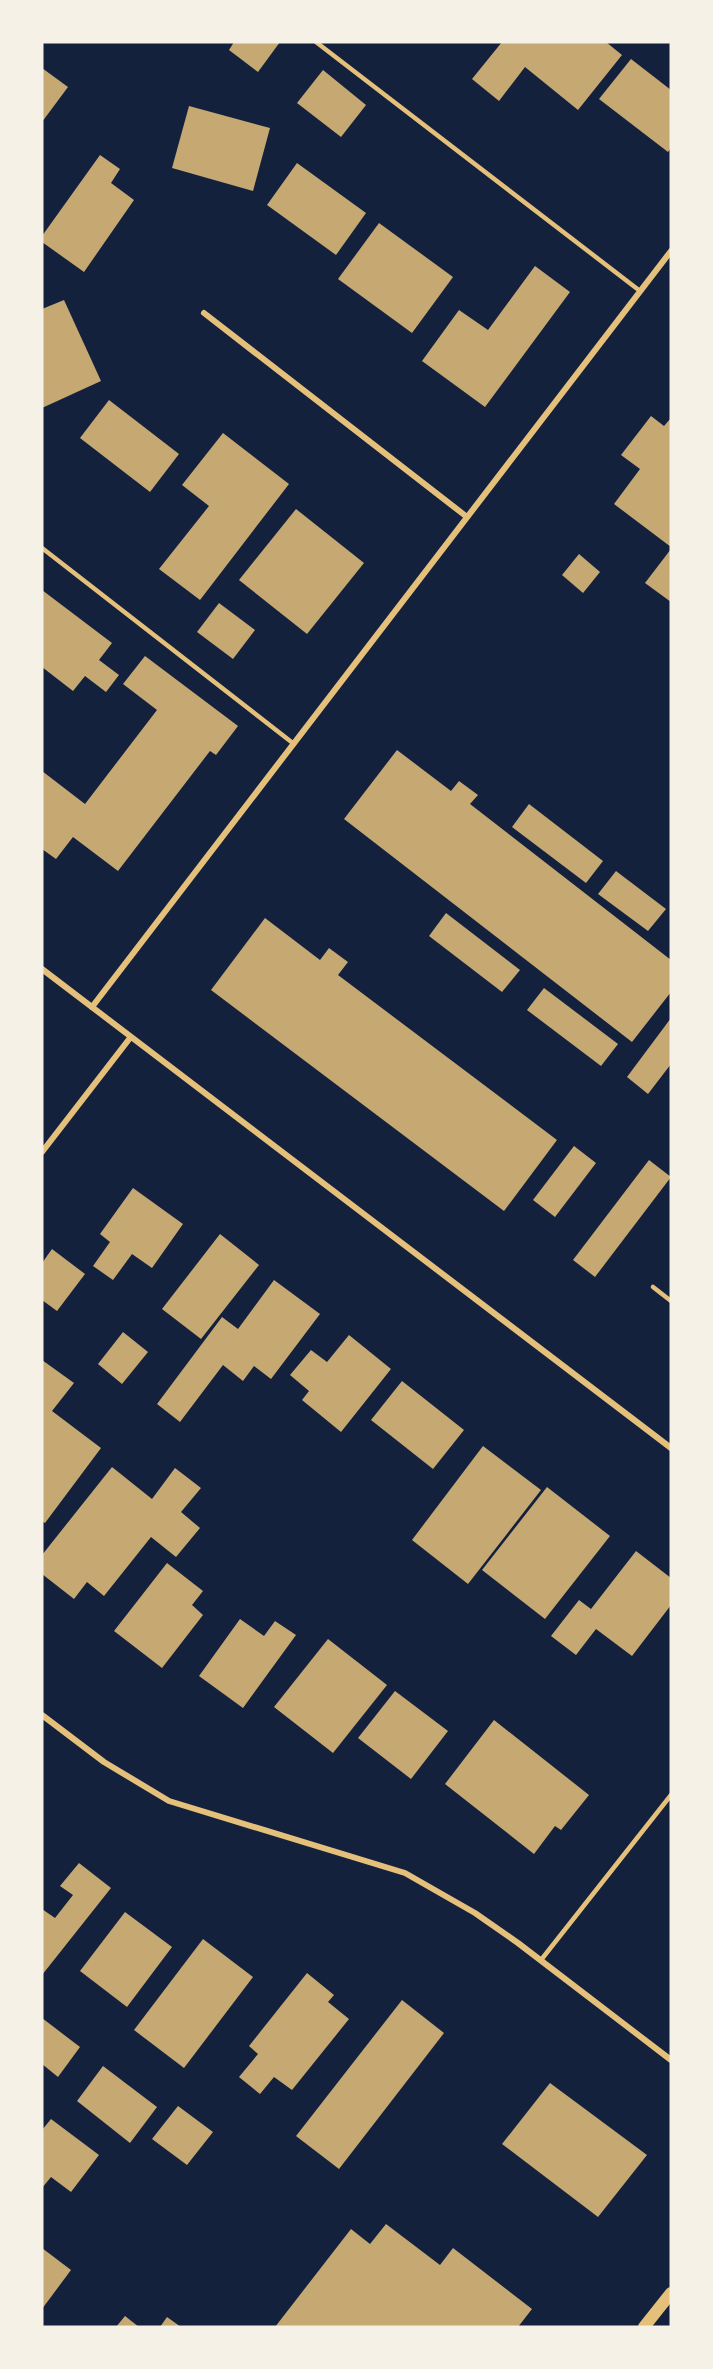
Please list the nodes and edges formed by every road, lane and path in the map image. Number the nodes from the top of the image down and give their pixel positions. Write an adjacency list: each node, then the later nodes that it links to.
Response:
1 (316, 42): 3 (lane)
2 (671, 251): 3 (street)
3 (640, 291): 5 (street)
4 (204, 313): 5 (street)
5 (467, 517): 7 (street)
6 (42, 548): 7 (lane)
7 (294, 744): 9 (street)
8 (42, 969): 9 (street)
9 (92, 1007): 10 (street)
10 (130, 1038): 11 (street); 14 (street)
11 (42, 1152)
12 (653, 1287): 13 (lane)
13 (671, 1301)
14 (671, 1448)
15 (42, 1715): 17 (street)
16 (671, 1795): 17 (lane)
17 (541, 1960): 18 (street)
18 (671, 2060)
19 (671, 2293): 20 (main road)
20 (645, 2327)

